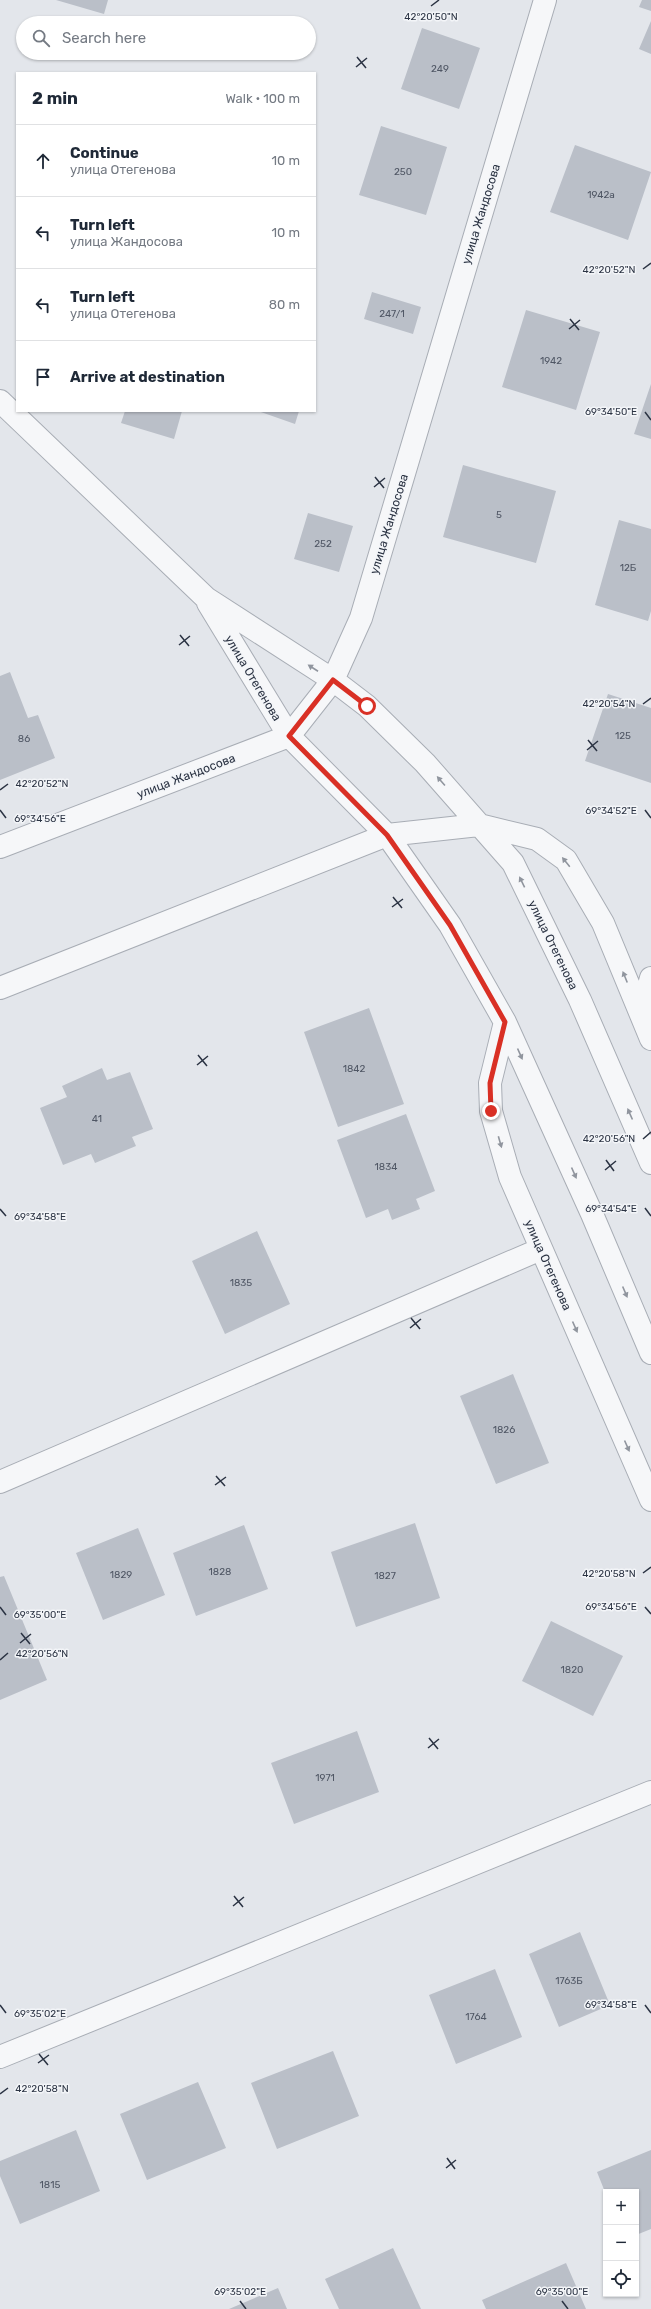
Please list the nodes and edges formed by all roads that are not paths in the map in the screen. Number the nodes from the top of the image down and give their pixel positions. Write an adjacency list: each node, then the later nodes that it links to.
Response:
1 (544, 0): 4 (street, улица Жандосова)
2 (0, 402): 3 (street, улица Отегенова)
3 (206, 598): 4 (street, улица Отегенова, one-way to 3); 5 (street, улица Отегенова)
4 (333, 680): 5 (street, улица Жандосова); 6 (street, улица Отегенова, one-way to 4)
5 (289, 736): 7 (street, улица Отегенова); 8 (street, улица Жандосова)
6 (479, 825): 7 (street); 11 (street, one-way to 6); 14 (street, улица Отегенова, one-way to 6)
7 (387, 835): 10 (street); 12 (street, улица Отегенова)
8 (0, 847)
9 (651, 978): 11 (street)
10 (0, 988)
11 (640, 1014): 13 (street)
12 (505, 1022): 15 (street, улица Отегенова, one-way to 15); 16 (street, улица Отегенова, one-way to 16)
13 (651, 1039)
14 (651, 1163)
15 (541, 1249): 17 (street); 18 (street, улица Отегенова, one-way to 18)
16 (651, 1353)
17 (0, 1482)
18 (651, 1500)
19 (651, 1792): 20 (street)
20 (0, 2057)

